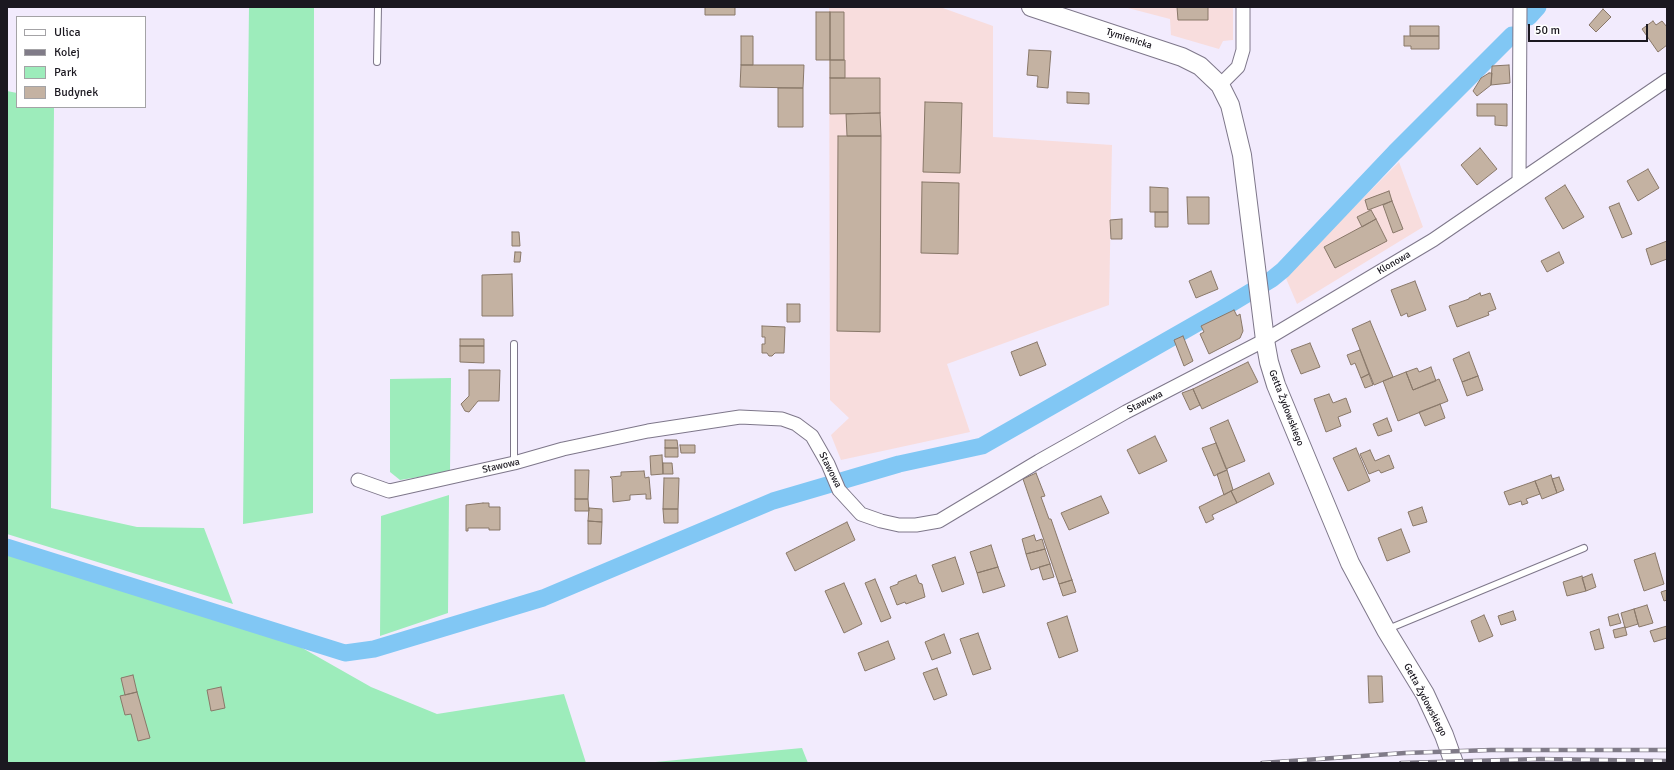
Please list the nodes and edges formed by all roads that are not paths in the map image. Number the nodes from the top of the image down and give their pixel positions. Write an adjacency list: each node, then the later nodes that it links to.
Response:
1 (378, 7): 5 (lane)
2 (1031, 7): 7 (street, Tymienicka)
3 (1243, 7): 7 (street)
4 (1520, 7): 8 (street)
5 (377, 62)
6 (1667, 80): 8 (street, Klonowa)
7 (1220, 85): 9 (street, Getta Żydowskiego)
8 (1519, 181): 9 (street, Klonowa)
9 (1265, 340): 11 (street, Stawowa); 14 (street, Getta Żydowskiego)
10 (514, 344): 11 (lane)
11 (514, 463): 12 (street, Stawowa)
12 (358, 480)
13 (1584, 548): 14 (lane)
14 (1386, 630): 15 (street, Getta Żydowskiego)
15 (1454, 763)

